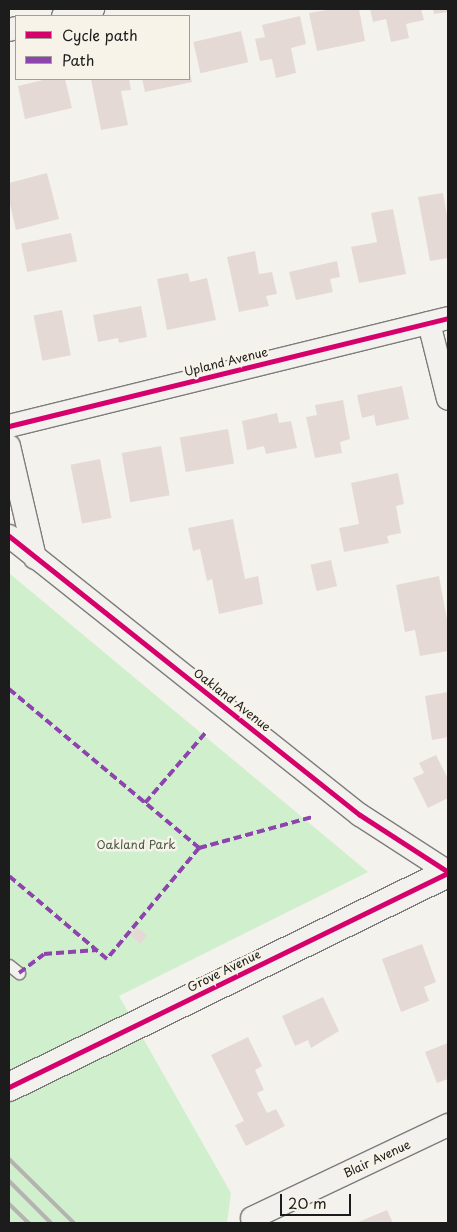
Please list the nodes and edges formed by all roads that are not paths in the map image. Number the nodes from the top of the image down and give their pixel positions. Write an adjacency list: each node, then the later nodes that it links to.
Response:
1 (93, 9): 2 (street)
2 (67, 15)
3 (439, 320): 4 (street); 5 (street, Upland Avenue)
4 (448, 399)
5 (9, 426)
6 (9, 446): 8 (street)
7 (9, 536): 8 (street, Oakland Avenue)
8 (35, 558): 9 (street, Oakland Avenue)
9 (448, 873): 12 (street, Grove Avenue)
10 (9, 965): 11 (lane)
11 (19, 973)
12 (9, 1087)
13 (448, 1125): 14 (street, Blair Avenue)
14 (252, 1218)

